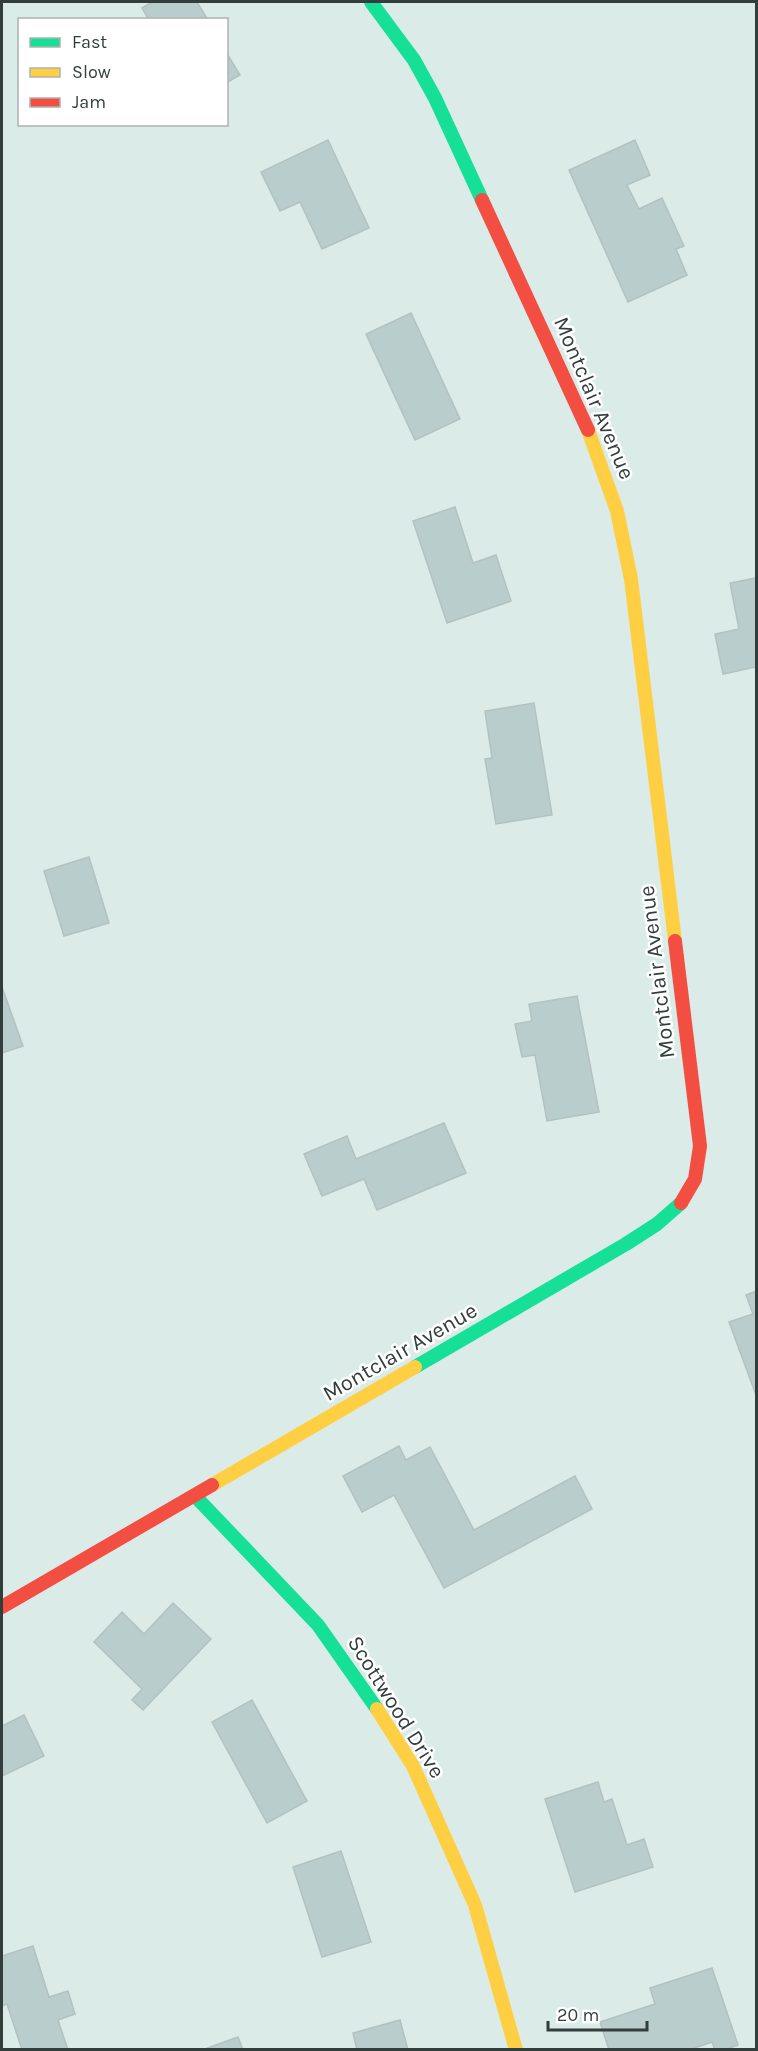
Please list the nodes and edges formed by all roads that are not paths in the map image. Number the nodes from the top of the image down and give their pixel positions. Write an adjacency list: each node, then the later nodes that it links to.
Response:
1 (371, 2): 2 (street, Montclair Avenue)
2 (195, 1496): 3 (street, Montclair Avenue); 4 (street, Scottwood Drive)
3 (2, 1607)
4 (516, 2049)

